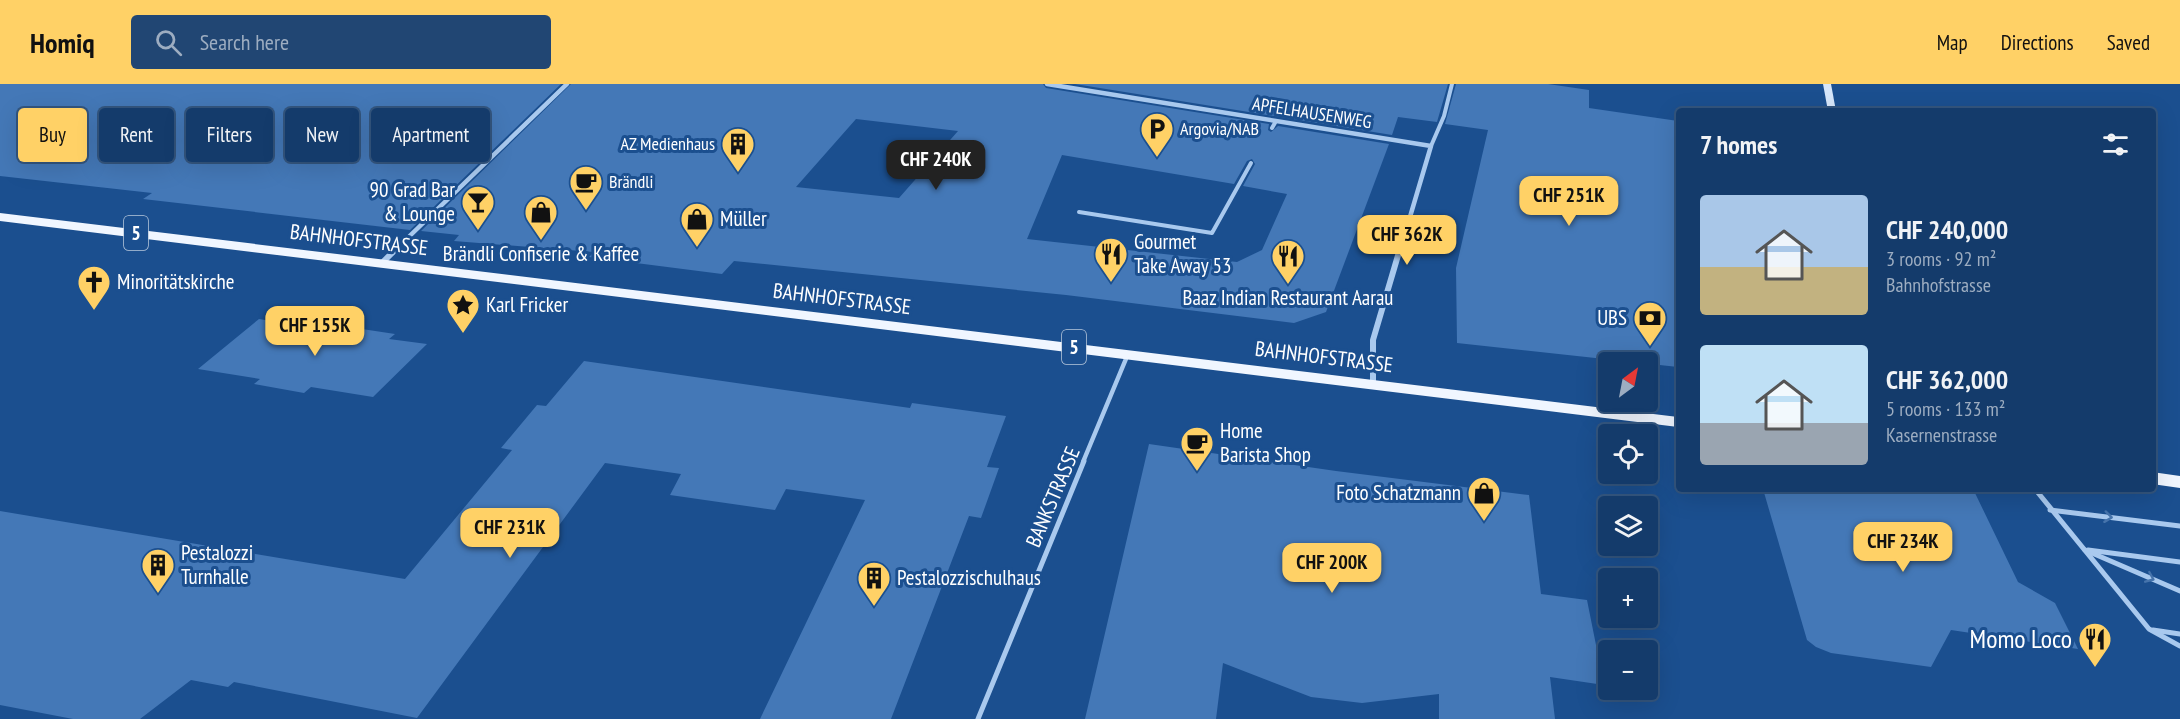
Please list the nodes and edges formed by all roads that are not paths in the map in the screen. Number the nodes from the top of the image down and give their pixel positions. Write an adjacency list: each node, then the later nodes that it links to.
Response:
1 (567, 84): 12 (street)
2 (1047, 84): 6 (street, APFELHAUSENWEG)
3 (1452, 84): 8 (lane)
4 (1827, 84): 5 (main road)
5 (1831, 108)
6 (1276, 121): 7 (lane); 8 (street, APFELHAUSENWEG)
7 (1272, 128)
8 (1431, 146): 14 (street)
9 (1251, 163): 10 (lane)
10 (1079, 212)
11 (0, 217): 12 (main road, BAHNHOFSTRASSE / 5)
12 (381, 264): 13 (main road, BAHNHOFSTRASSE / 5)
13 (1128, 354): 14 (main road, BAHNHOFSTRASSE / 5); 27 (lane, BANKSTRASSE)
14 (1373, 384): 15 (main road, BAHNHOFSTRASSE / 5)
15 (1676, 422)
16 (2156, 479): 17 (main road)
17 (2180, 482)
18 (2037, 492): 19 (lane)
19 (2050, 510): 20 (lane, one-way to 20); 21 (lane)
20 (2180, 526)
21 (2082, 549): 22 (lane); 23 (lane, one-way to 23); 24 (lane)
22 (2180, 562)
23 (2180, 591)
24 (2149, 629): 25 (lane); 26 (lane)
25 (2180, 633)
26 (2180, 646)
27 (978, 719)

